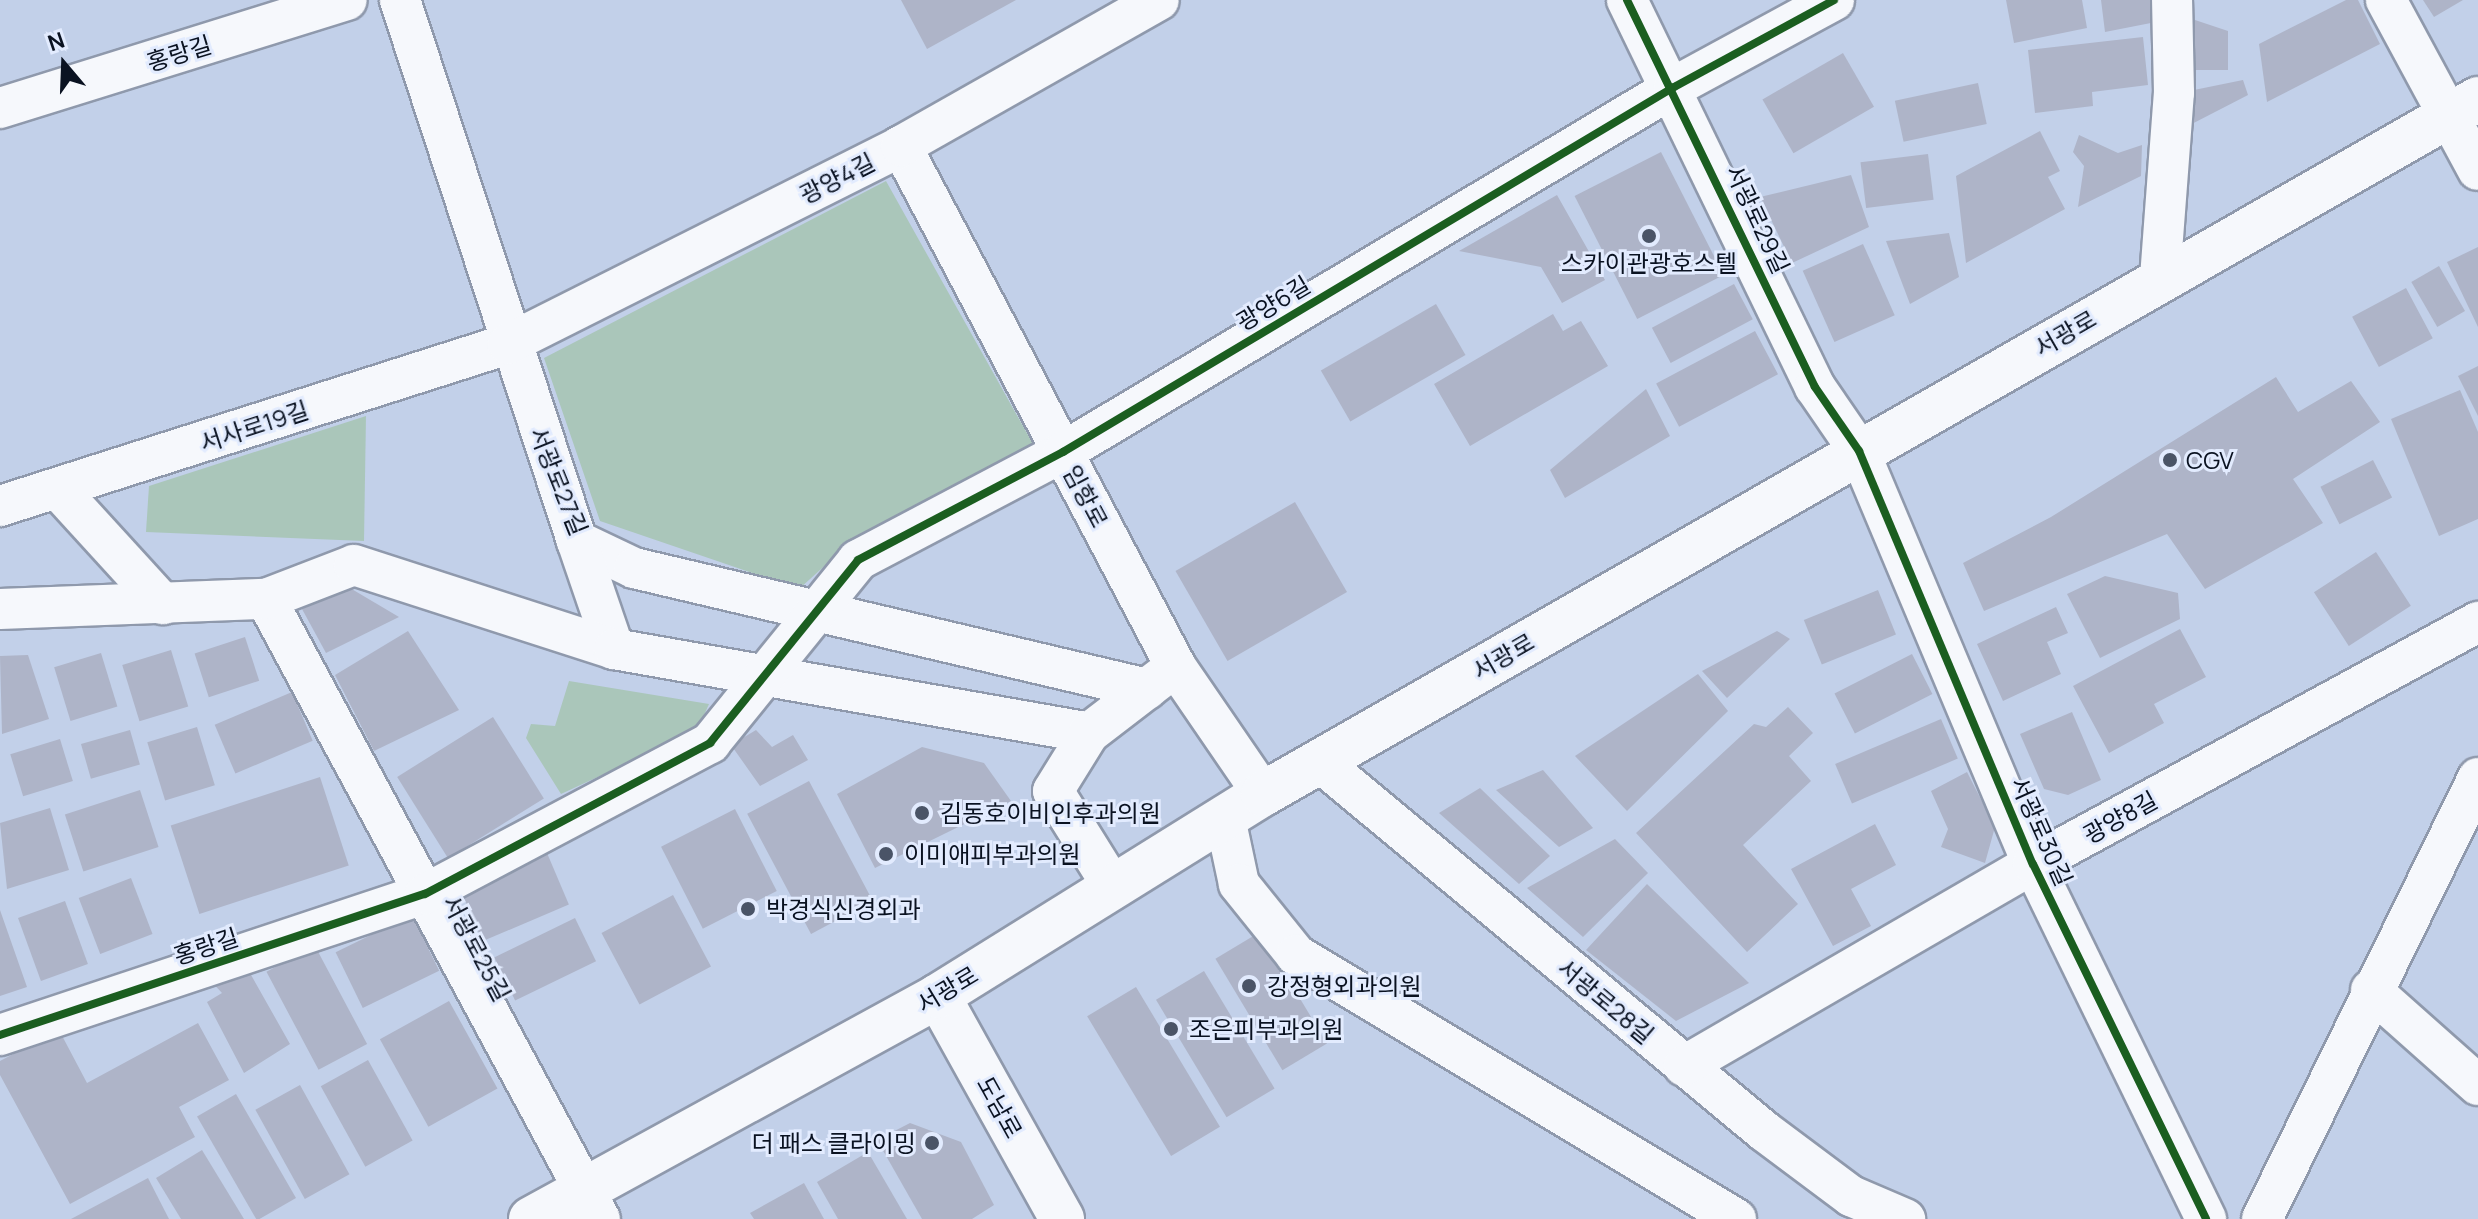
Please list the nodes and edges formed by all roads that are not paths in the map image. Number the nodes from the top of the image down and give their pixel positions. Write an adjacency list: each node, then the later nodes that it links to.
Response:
1 (347, 0): 9 (street, 홍랑길)
2 (400, 0): 14 (street, 서광로27길)
3 (1159, 0): 11 (street, 광양4길)
4 (1627, 0): 8 (street, 서광로29길)
5 (1834, 0): 8 (street, 광양6길)
6 (2172, 0): 13 (street)
7 (2386, 0): 10 (street)
8 (1674, 87): 15 (street, 서광로29길); 16 (street, 광양6길)
9 (3, 95)
10 (2462, 106): 12 (street); 13 (main road, 서광로)
11 (901, 146): 14 (street, 광양4길); 16 (street, 임항로)
12 (2478, 170)
13 (2160, 278): 15 (main road, 서광로)
14 (508, 344): 17 (street, 서사로19길); 19 (street, 서광로27길)
15 (1859, 451): 29 (main road, 서광로); 33 (street, 서광로30길)
16 (1063, 452): 23 (street, 광양6길); 27 (street, 임항로)
17 (58, 489): 18 (street, 서사로19길); 21 (street)
18 (0, 506)
19 (577, 541): 23 (street, 서광로27길); 25 (street)
20 (266, 599): 21 (street); 25 (street); 35 (street, 서광로25길)
21 (163, 604): 22 (street)
22 (0, 609)
23 (816, 612): 26 (street, 광양6길); 27 (street, 서광로27길)
24 (2478, 622): 33 (street, 광양8길)
25 (614, 649): 26 (street)
26 (764, 676): 28 (street); 35 (street, 홍랑길)
27 (1162, 678): 28 (street); 31 (street, 임항로)
28 (1089, 733): 34 (street)
29 (1320, 762): 31 (main road, 서광로); 39 (street, 서광로28길)
30 (2478, 778): 36 (street)
31 (1263, 794): 32 (main road, 서광로)
32 (1225, 818): 34 (main road, 서광로); 44 (street)
33 (2033, 864): 39 (street, 광양8길); 46 (street, 서광로30길)
34 (1113, 887): 37 (main road, 서광로)
35 (425, 894): 38 (street, 홍랑길); 41 (street, 서광로25길)
36 (2371, 990): 40 (street); 47 (street)
37 (938, 996): 41 (main road, 서광로); 43 (main road, 도남로)
38 (0, 1035)
39 (1684, 1066): 45 (street, 서광로28길)
40 (2478, 1085)
41 (593, 1204): 42 (main road, 서광로)
42 (531, 1219)
43 (1062, 1219)
44 (1736, 1219)
45 (1905, 1219)
46 (2206, 1219)
47 (2262, 1219)

